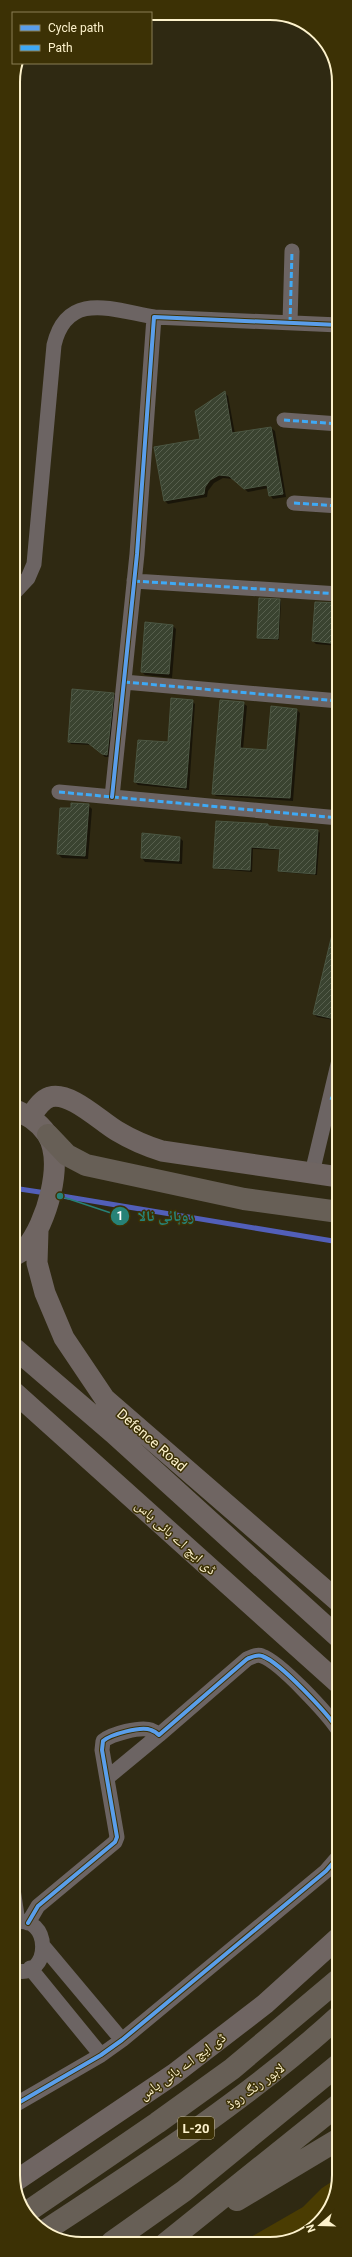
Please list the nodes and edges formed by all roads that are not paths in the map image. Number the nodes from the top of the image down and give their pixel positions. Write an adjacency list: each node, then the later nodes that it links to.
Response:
1 (292, 251): 3 (street)
2 (154, 317): 3 (street); 9 (street); 10 (street)
3 (290, 323): 4 (street)
4 (332, 325)
5 (284, 420): 6 (street)
6 (332, 423)
7 (294, 503): 8 (street)
8 (332, 506)
9 (134, 581): 11 (street); 12 (street)
10 (20, 587)
11 (332, 594)
12 (124, 682): 13 (street); 15 (street)
13 (332, 700)
14 (59, 792): 15 (street)
15 (112, 797): 16 (street)
16 (332, 817)
17 (332, 1106): 20 (street)
18 (22, 1113): 19 (main road); 20 (main road)
19 (48, 1135): 22 (highway); 23 (main road)
20 (312, 1173): 21 (main road)
21 (332, 1176)
22 (332, 1211)
23 (38, 1231): 24 (main road); 27 (main road, Defence Road)
24 (20, 1252)
25 (20, 1353): 28 (main road, Defence Road)
26 (20, 1397): 29 (main road, ڈی ایچ اے بائی پاس)
27 (332, 1596)
28 (332, 1632)
29 (332, 1678)
30 (332, 1720): 31 (street)
31 (160, 1735): 32 (street); 32 (street)
32 (107, 1778): 34 (street)
33 (332, 1864): 41 (street)
34 (20, 1923): 36 (street)
35 (332, 1943): 47 (main road, ڈی ایچ اے بائی پاس)
36 (44, 1947): 37 (street); 41 (street)
37 (30, 1968): 38 (street); 42 (street)
38 (20, 1970)
39 (332, 1985): 48 (highway)
40 (332, 2022): 49 (highway, لاہور رنگ روڈ / L-20)
41 (122, 2040): 42 (street)
42 (101, 2055): 44 (street)
43 (332, 2070): 50 (highway)
44 (20, 2102)
45 (332, 2110): 51 (highway)
46 (332, 2143): 52 (highway)
47 (20, 2178)
48 (31, 2209)
49 (49, 2228)
50 (119, 2237)
51 (173, 2237)
52 (174, 2237)

